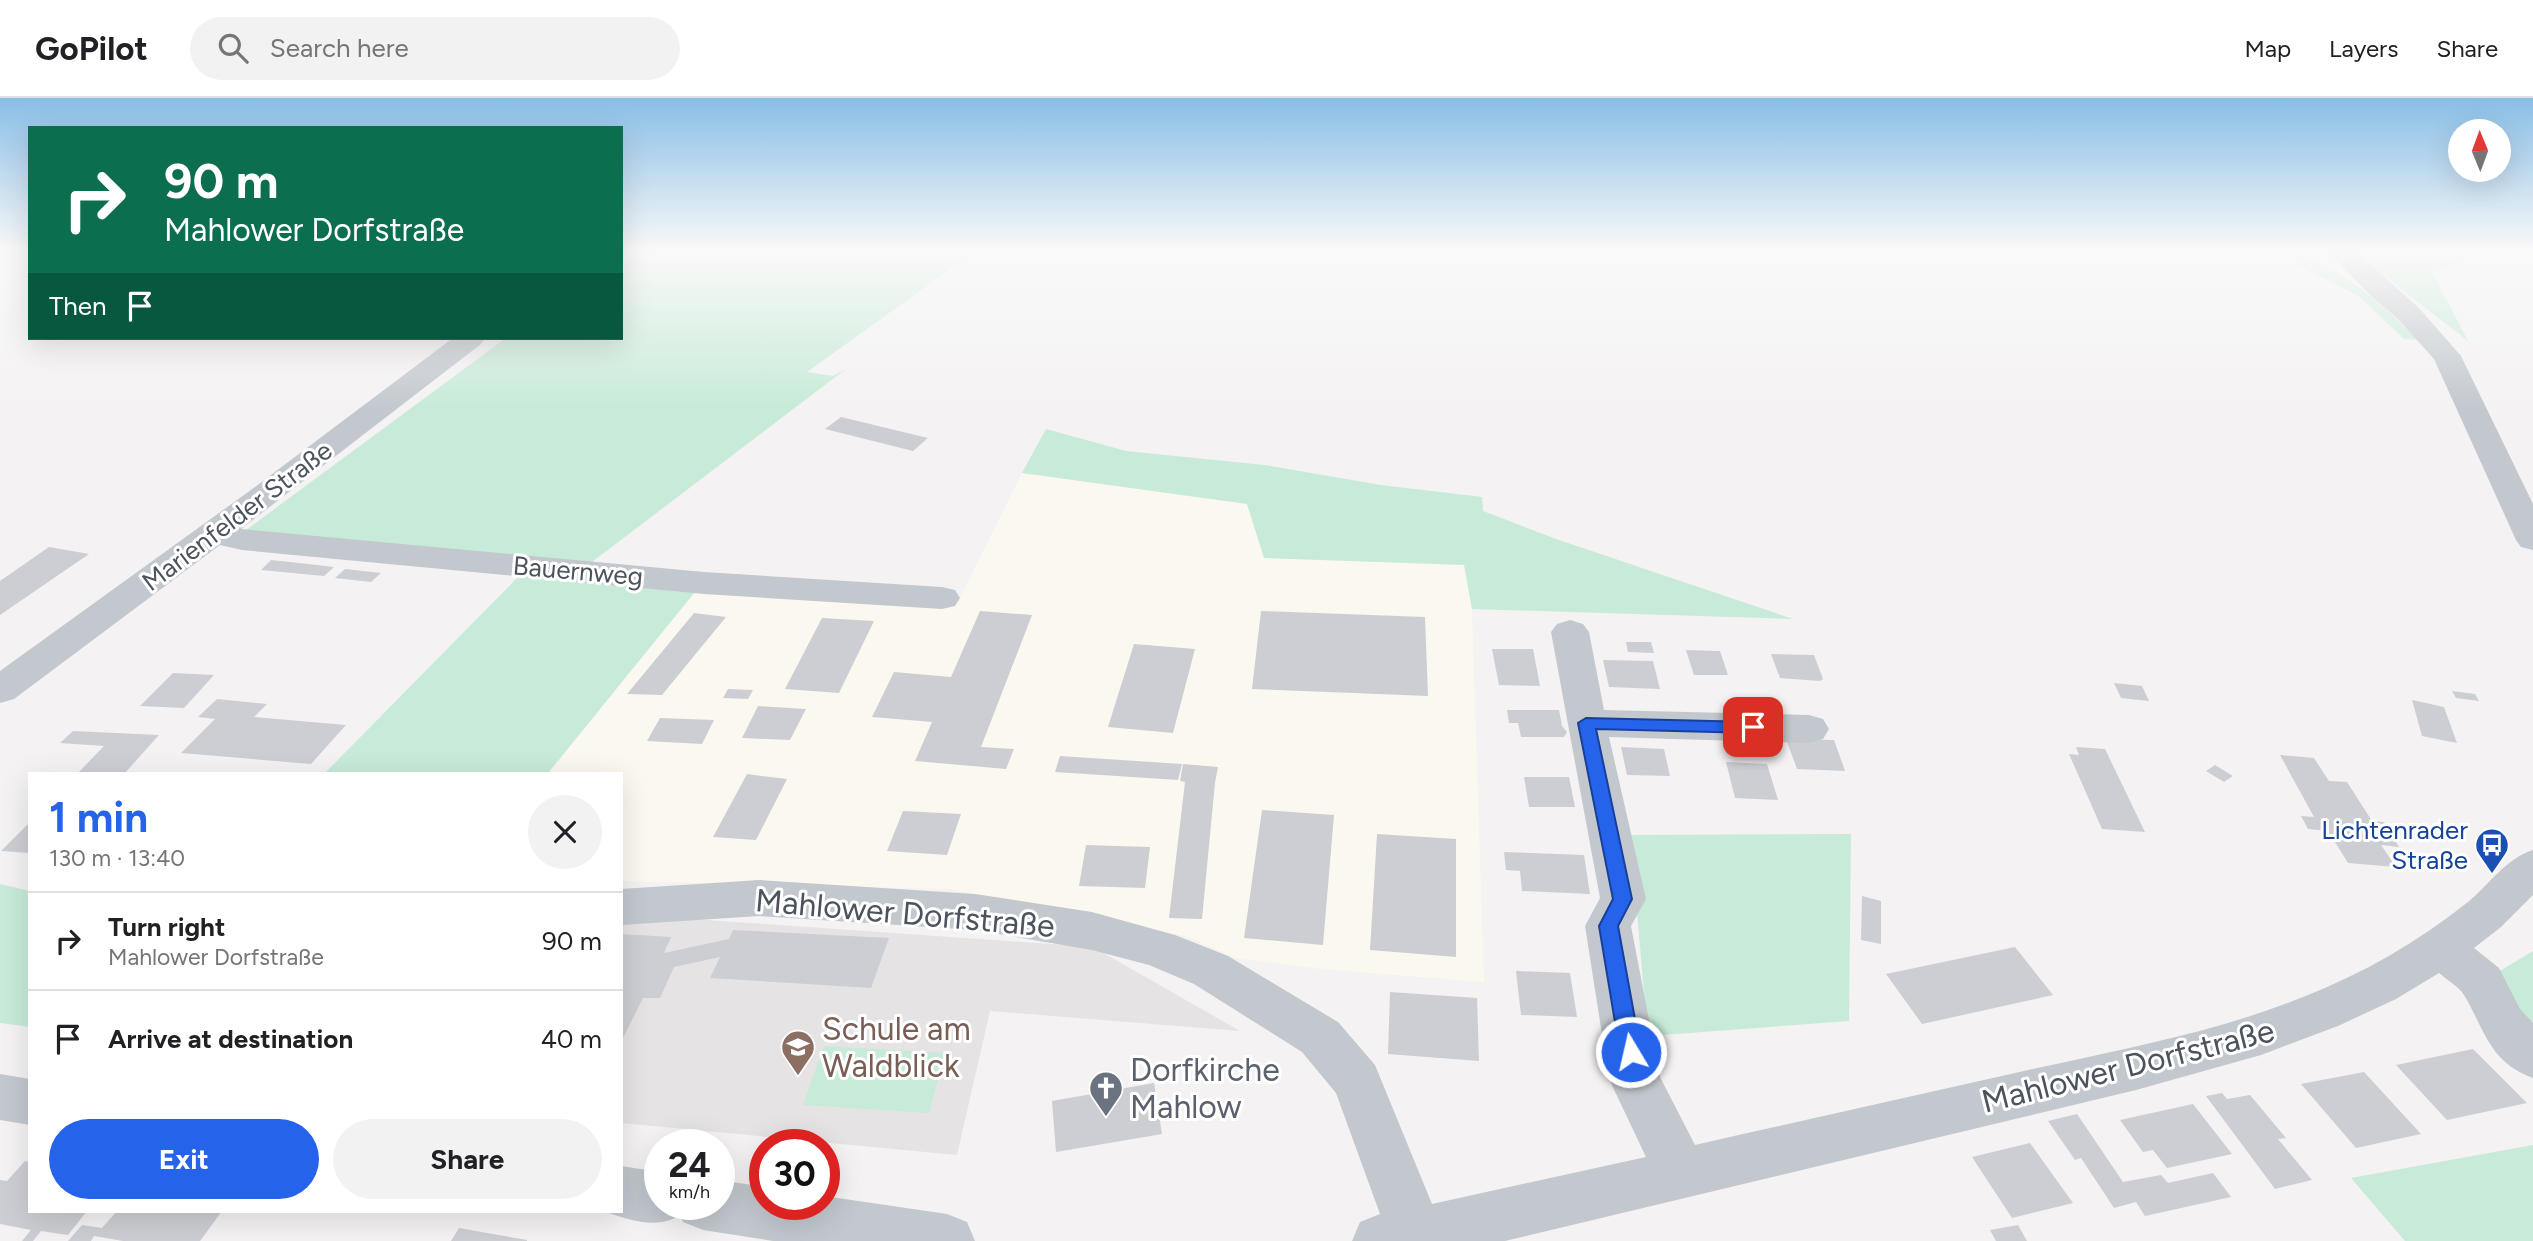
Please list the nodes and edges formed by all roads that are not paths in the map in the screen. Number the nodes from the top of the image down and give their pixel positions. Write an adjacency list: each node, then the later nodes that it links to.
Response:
1 (2396, 303): 4 (street)
2 (468, 340): 3 (street, Marienfelder Straße)
3 (215, 533): 5 (street, Bauernweg); 7 (street, Marienfelder Straße)
4 (2533, 540)
5 (942, 597)
6 (1570, 632): 8 (street)
7 (0, 690)
8 (1586, 723): 9 (street); 16 (street)
9 (1809, 729)
10 (2533, 867): 12 (street, Mahlower Dorfstraße)
11 (623, 907): 21 (street, Mahlower Dorfstraße)
12 (2442, 950): 13 (street); 16 (street, Mahlower Dorfstraße)
13 (2533, 1056)
14 (0, 1097): 15 (street)
15 (28, 1101)
16 (1681, 1174): 21 (street, Mahlower Dorfstraße)
17 (623, 1192): 18 (street)
18 (644, 1196)
19 (735, 1213): 20 (street)
20 (794, 1230): 22 (street)
21 (1398, 1237)
22 (947, 1241)

